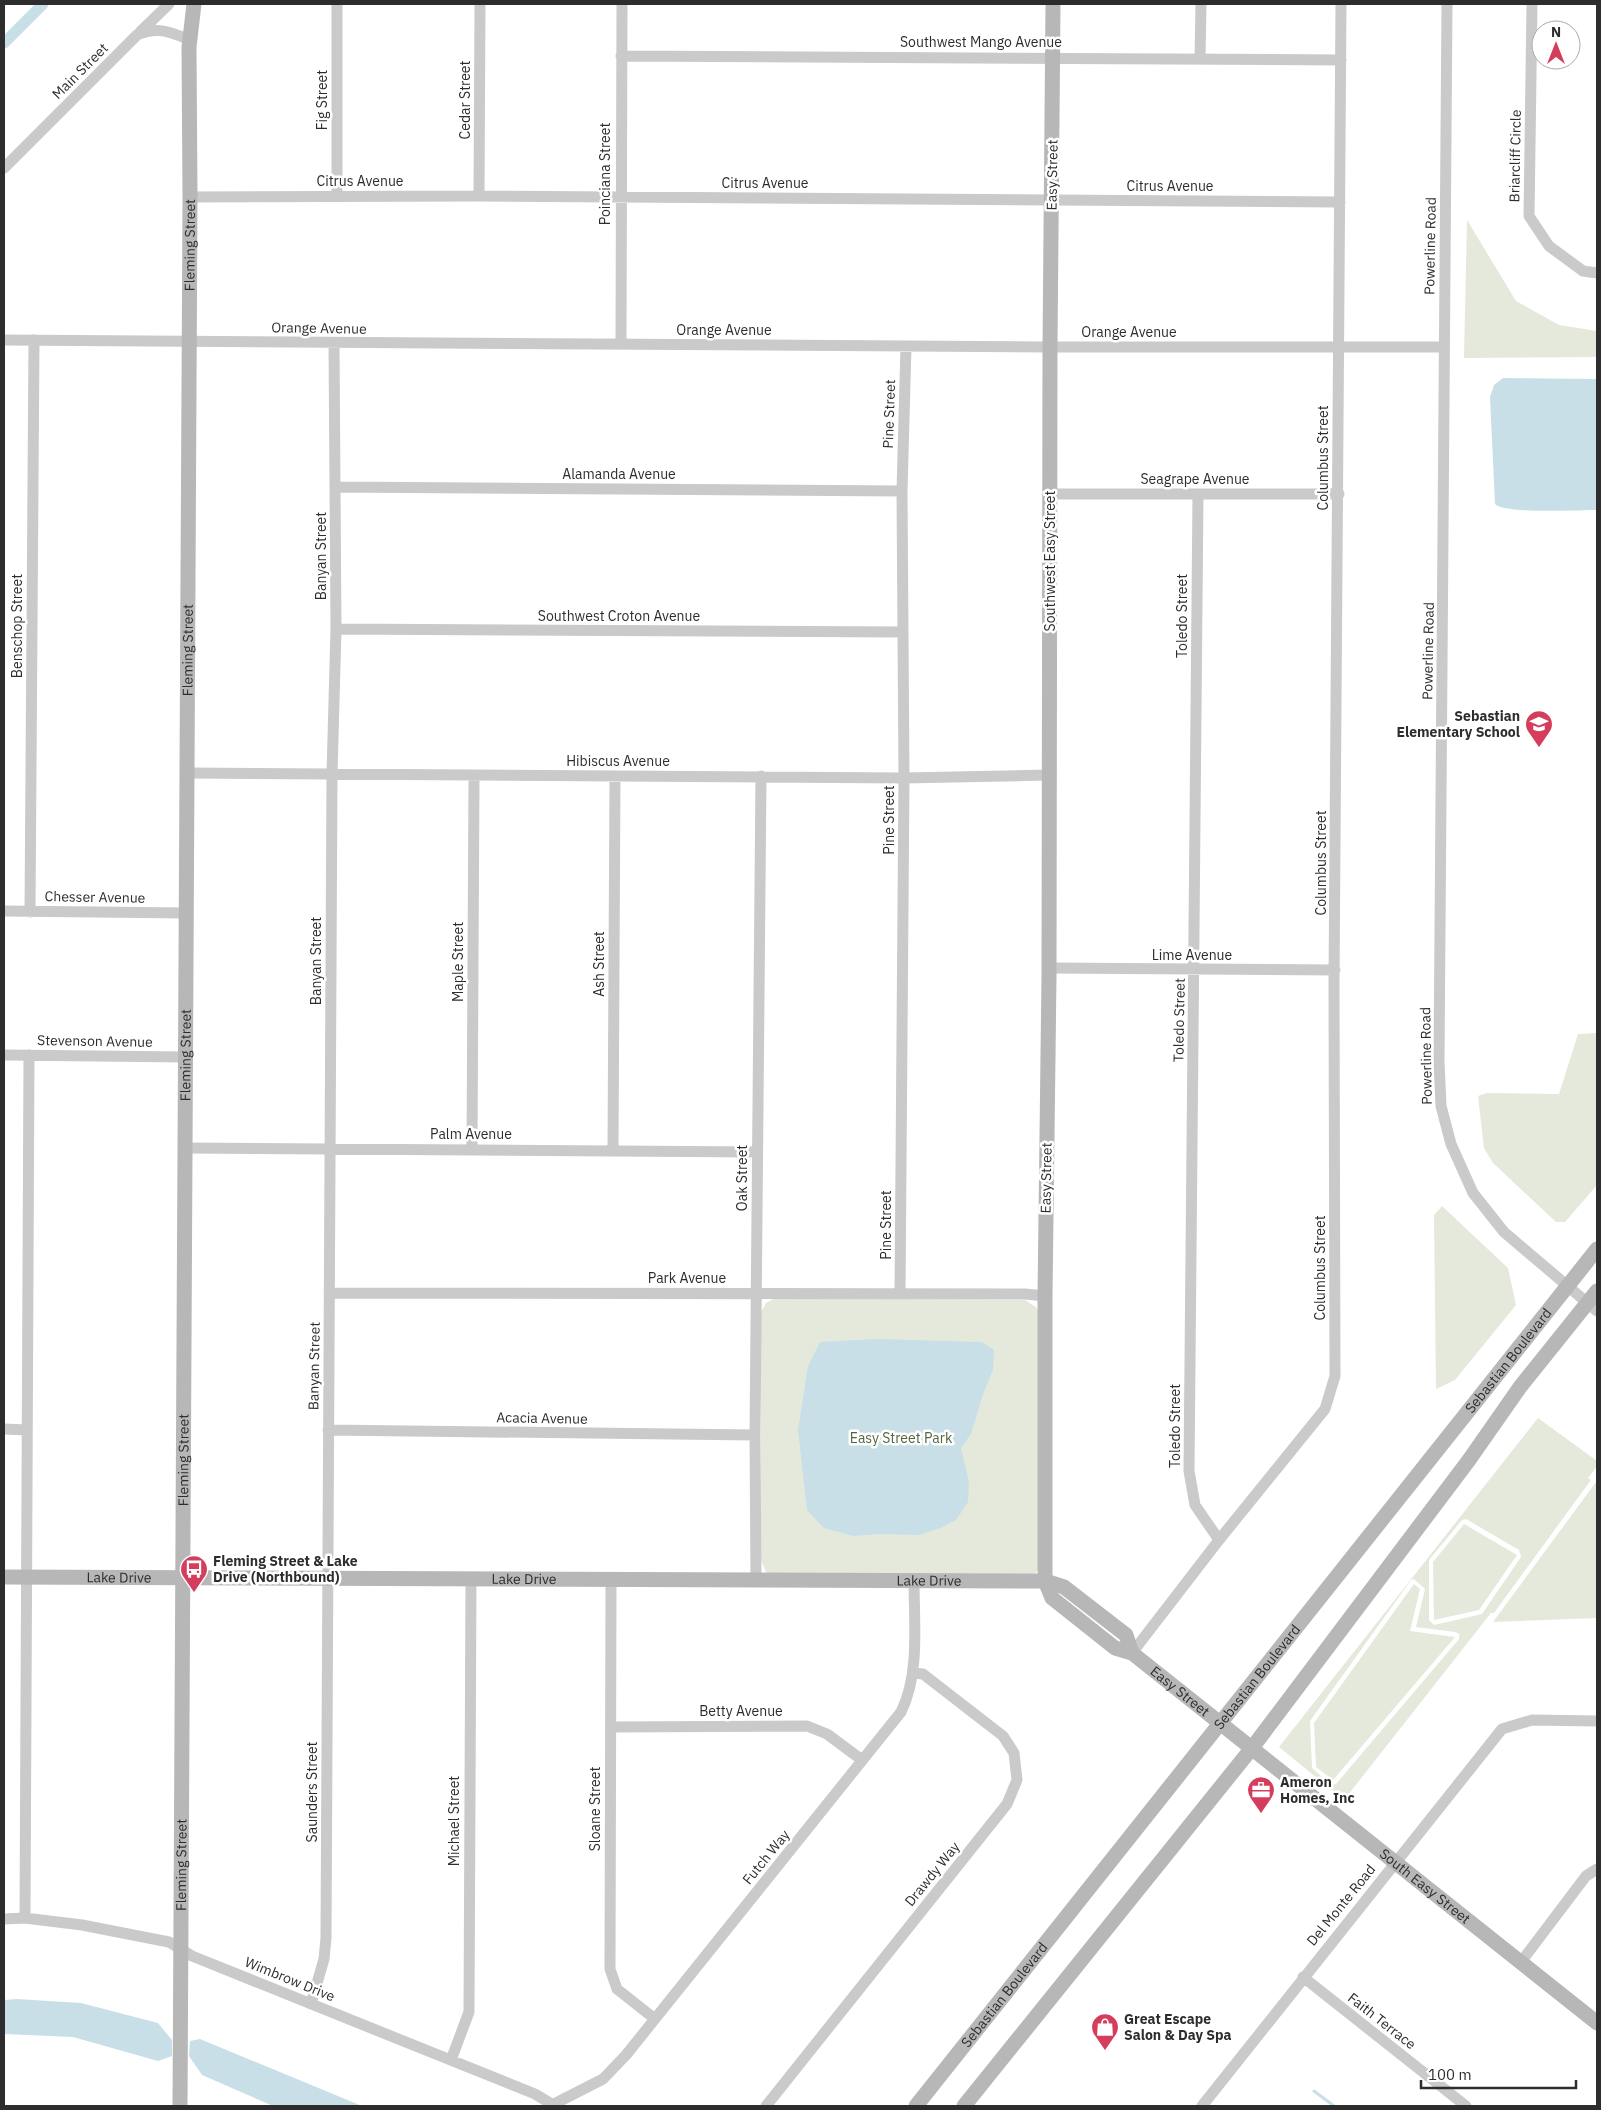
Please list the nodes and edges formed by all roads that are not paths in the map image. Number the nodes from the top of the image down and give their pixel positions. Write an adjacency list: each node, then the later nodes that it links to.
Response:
1 (169, 4): 11 (street, Main Street)
2 (194, 4): 12 (street, Fleming Street)
3 (337, 4): 18 (street, Fig Street)
4 (480, 4): 19 (street, Cedar Street)
5 (622, 4): 13 (street, Poinciana Street)
6 (1053, 4): 14 (street, Easy Street)
7 (1201, 4): 15 (street)
8 (1341, 4): 16 (street, Columbus Street)
9 (1447, 4): 33 (street, Powerline Road)
10 (1532, 4): 24 (street, Briarcliff Circle)
11 (137, 35): 12 (street); 17 (street, Main Street)
12 (190, 40): 20 (street, Fleming Street)
13 (621, 56): 14 (street, Southwest Mango Avenue); 21 (street, Poinciana Street)
14 (1053, 57): 15 (street, Southwest Mango Avenue); 22 (street, Easy Street)
15 (1200, 58): 16 (street, Southwest Mango Avenue)
16 (1341, 60): 23 (street, Columbus Street)
17 (4, 168)
18 (337, 196): 19 (street, Citrus Avenue); 20 (street, Citrus Avenue)
19 (479, 196): 21 (street, Citrus Avenue)
20 (190, 197): 27 (street, Fleming Street)
21 (620, 197): 22 (street, Citrus Avenue); 29 (street, Poinciana Street)
22 (1051, 200): 23 (street, Citrus Avenue); 31 (street, Easy Street)
23 (1340, 202): 32 (street, Columbus Street)
24 (1597, 273)
25 (4, 340): 26 (street, Orange Avenue)
26 (34, 340): 27 (street, Orange Avenue); 49 (street, Benschop Street)
27 (189, 340): 28 (street, Orange Avenue); 41 (street, Fleming Street)
28 (334, 343): 29 (street, Orange Avenue); 34 (street, Banyan Street)
29 (621, 344): 30 (street, Orange Avenue)
30 (906, 346): 31 (street, Orange Avenue); 35 (street, Pine Street)
31 (1050, 347): 32 (street, Orange Avenue); 36 (street, Southwest Easy Street)
32 (1337, 347): 33 (street, Orange Avenue); 38 (street, Columbus Street)
33 (1444, 347): 63 (street, Powerline Road)
34 (336, 487): 35 (street, Alamanda Avenue); 39 (street, Banyan Street)
35 (902, 491): 40 (street, Pine Street)
36 (1050, 494): 37 (street, Seagrape Avenue); 43 (street, Southwest Easy Street)
37 (1198, 494): 38 (street, Seagrape Avenue); 52 (street, Toledo Street)
38 (1339, 494): 53 (street, Columbus Street)
39 (336, 629): 40 (street, Southwest Croton Avenue); 42 (street, Banyan Street)
40 (902, 632): 47 (street, Pine Street)
41 (187, 773): 42 (street, Hibiscus Avenue); 50 (street, Fleming Street)
42 (332, 774): 44 (street, Hibiscus Avenue); 59 (street, Banyan Street)
43 (1049, 775): 47 (street, Hibiscus Avenue); 51 (street, Easy Street)
44 (474, 776): 46 (street, Hibiscus Avenue); 58 (street, Maple Street)
45 (761, 776): 46 (street, Hibiscus Avenue); 47 (street, Hibiscus Avenue); 61 (street, Oak Street)
46 (616, 777): 60 (street, Ash Street)
47 (904, 778): 67 (street, Pine Street)
48 (4, 912): 49 (street, Chesser Avenue)
49 (30, 912): 50 (street, Chesser Avenue)
50 (186, 913): 56 (street, Fleming Street)
51 (1049, 968): 52 (street, Lime Avenue); 68 (street, Easy Street)
52 (1194, 970): 53 (street, Lime Avenue); 74 (street, Toledo Street)
53 (1335, 970): 74 (street, Columbus Street)
54 (4, 1055): 55 (street, Stevenson Avenue)
55 (29, 1055): 56 (street, Stevenson Avenue); 71 (street)
56 (185, 1056): 57 (street, Fleming Street)
57 (185, 1148): 59 (street, Palm Avenue); 77 (street, Fleming Street)
58 (472, 1149): 59 (street, Palm Avenue); 60 (street, Palm Avenue)
59 (331, 1150): 65 (street, Banyan Street)
60 (613, 1151): 61 (street, Palm Avenue)
61 (757, 1152): 66 (street, Oak Street)
62 (1597, 1249): 63 (street, Sebastian Boulevard)
63 (1567, 1286): 69 (street, Powerline Road); 87 (street, Sebastian Boulevard)
64 (1597, 1291): 69 (street, Sebastian Boulevard)
65 (329, 1293): 66 (street, Park Avenue); 72 (street, Banyan Street)
66 (758, 1293): 67 (street, Park Avenue); 73 (street, Oak Street)
67 (900, 1294): 68 (street, Park Avenue)
68 (1045, 1296): 83 (street, Easy Street)
69 (1592, 1307): 89 (street, Sebastian Boulevard)
70 (4, 1430): 71 (street)
71 (27, 1430): 76 (street)
72 (328, 1430): 73 (street, Acacia Avenue); 78 (street, Banyan Street)
73 (755, 1435): 81 (street, Oak Street)
74 (1218, 1540): 84 (street, Columbus Street)
75 (4, 1577): 76 (street, Lake Drive)
76 (27, 1577): 77 (street, Lake Drive); 93 (street)
77 (183, 1578): 78 (street, Lake Drive); 95 (street, Fleming Street)
78 (328, 1578): 79 (street, Lake Drive); 98 (street, Saunders Street)
79 (471, 1579): 80 (street, Lake Drive); 101 (street, Michael Street)
80 (611, 1580): 81 (street, Lake Drive); 88 (street, Sloane Street)
81 (756, 1580): 82 (street, Lake Drive)
82 (914, 1581): 83 (street, Lake Drive); 85 (street, Futch Way)
83 (1045, 1581): 84 (street, Easy Street)
84 (1132, 1653): 87 (street, Easy Street)
85 (913, 1673): 90 (street, Futch Way); 104 (street, Drawdy Way)
86 (1597, 1721): 91 (street, Del Monte Road)
87 (1221, 1723): 89 (street, Easy Street); 105 (street, Sebastian Boulevard)
88 (611, 1727): 90 (street, Betty Avenue); 99 (street, Sloane Street)
89 (1252, 1748): 91 (street, South Easy Street); 106 (street, Sebastian Boulevard)
90 (862, 1760): 99 (street, Futch Way)
91 (1394, 1862): 96 (street, South Easy Street); 97 (street, Del Monte Road)
92 (1597, 1869): 96 (street)
93 (25, 1918): 94 (street, Wimbrow Drive); 95 (street, Wimbrow Drive)
94 (4, 1919)
95 (181, 1950): 98 (street, Wimbrow Drive); 103 (street, Fleming Street)
96 (1521, 1962): 100 (street, South Easy Street)
97 (1303, 1977): 107 (street, Del Monte Road); 108 (street, Faith Terrace)
98 (311, 2004): 101 (street, Wimbrow Drive)
99 (655, 2019): 102 (street, Futch Way)
100 (1597, 2023)
101 (451, 2060): 102 (street, Wimbrow Drive)
102 (554, 2105)
103 (180, 2106)
104 (766, 2106)
105 (916, 2106)
106 (964, 2106)
107 (1202, 2106)
108 (1466, 2106)

